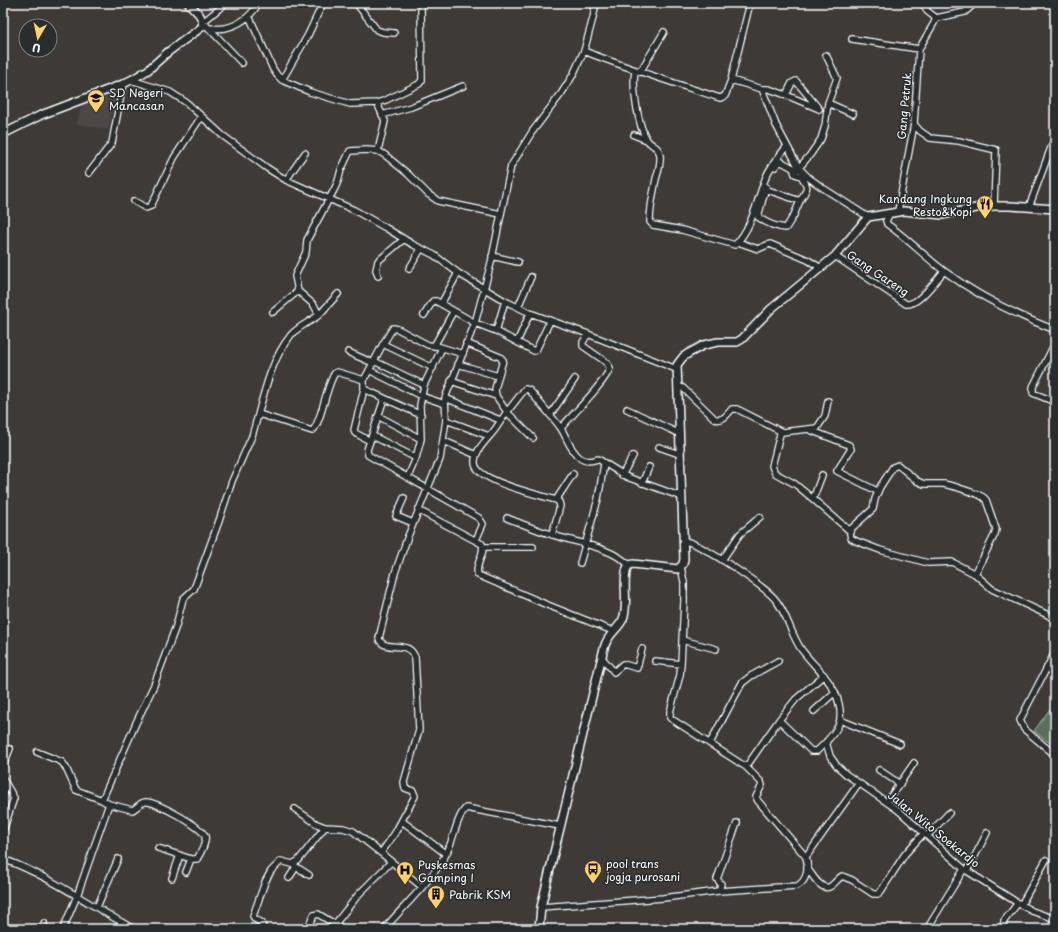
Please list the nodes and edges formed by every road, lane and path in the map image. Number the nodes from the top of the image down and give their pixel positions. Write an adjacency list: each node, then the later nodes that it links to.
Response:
1 (188, 3): 14 (street)
2 (226, 3): 14 (street)
3 (259, 3): 12 (street)
4 (323, 3): 25 (street)
5 (356, 3): 17 (street)
6 (421, 3): 31 (street)
7 (588, 3): 11 (street)
8 (750, 3): 26 (street)
9 (923, 3): 13 (street)
10 (975, 3): 13 (street)
11 (595, 4): 20 (street)
12 (249, 16): 15 (street); 25 (street)
13 (936, 18): 19 (street, Gang Petruk)
14 (202, 25): 15 (street); 24 (street)
15 (210, 28): 22 (street)
16 (664, 32): 23 (street)
17 (394, 33)
18 (852, 39): 19 (street)
19 (918, 49): 38 (street, Gang Petruk)
20 (584, 51): 23 (street); 59 (street)
21 (826, 55): 32 (street)
22 (242, 63)
23 (637, 72): 26 (street); 42 (street)
24 (131, 80): 27 (street); 37 (street)
25 (282, 80): 31 (street)
26 (731, 80): 29 (street)
27 (123, 84): 39 (street); 47 (street)
28 (463, 86): 36 (street)
29 (762, 89): 30 (street); 43 (street)
30 (786, 95): 33 (street); 33 (street)
31 (377, 103): 36 (street)
32 (828, 103): 34 (street); 35 (street)
33 (819, 109): 34 (street)
34 (826, 113): 46 (street)
35 (853, 114)
36 (382, 115): 44 (street)
37 (201, 117): 49 (street); 52 (street)
38 (914, 124): 54 (street); 57 (street, Gang Petruk)
39 (3, 134)
40 (634, 135): 42 (street)
41 (1055, 137): 55 (street)
42 (647, 140): 62 (street)
43 (787, 146): 46 (street); 62 (street)
44 (378, 152): 51 (street); 59 (street)
45 (305, 153): 49 (street)
46 (796, 169): 48 (street); 50 (street)
47 (88, 174)
48 (803, 175): 53 (street); 60 (street)
49 (286, 180): 51 (street)
50 (765, 189): 53 (street); 53 (street)
51 (328, 200): 61 (street); 74 (street)
52 (134, 201)
53 (800, 201)
54 (994, 206): 55 (street); 57 (street)
55 (1029, 207): 56 (street)
56 (1055, 209)
57 (898, 211): 58 (street)
58 (890, 213): 60 (street); 69 (street)
59 (501, 214): 64 (street)
60 (868, 217): 65 (street)
61 (404, 240): 63 (street); 71 (street)
62 (738, 242): 67 (street)
63 (421, 249): 68 (street); 70 (street)
64 (492, 256): 66 (street); 73 (street)
65 (835, 256): 67 (street); 69 (street, Gang Gareng)
66 (518, 262)
67 (821, 268): 100 (street)
68 (409, 269)
69 (944, 271): 86 (street)
70 (458, 273): 73 (street); 77 (street)
71 (378, 276)
72 (531, 277): 78 (street)
73 (484, 288): 76 (street); 85 (street)
74 (298, 291): 79 (street); 82 (street)
75 (338, 294): 82 (street)
76 (505, 301): 78 (street); 87 (street)
77 (441, 304): 80 (street); 83 (street)
78 (518, 307): 81 (street)
79 (273, 312)
80 (453, 312): 85 (street); 93 (street)
81 (530, 313): 84 (street); 89 (street)
82 (319, 314): 117 (street)
83 (424, 316)
84 (550, 321): 88 (street); 89 (street)
85 (475, 323): 87 (street); 90 (street)
86 (1055, 330)
87 (496, 331): 89 (street)
88 (588, 334): 100 (street); 123 (street)
89 (517, 342)
90 (466, 343): 96 (street); 102 (street)
91 (1055, 343): 114 (street)
92 (383, 344): 93 (street); 97 (street); 99 (street)
93 (434, 346): 94 (street)
94 (442, 348): 96 (street); 99 (street)
95 (348, 352): 97 (street)
96 (462, 354): 98 (street)
97 (373, 362): 101 (street); 106 (street)
98 (458, 364): 102 (street); 105 (street)
99 (432, 368): 106 (street)
100 (676, 369): 107 (street)
101 (370, 370): 104 (street); 109 (street)
102 (498, 376): 110 (street)
103 (576, 378): 119 (street)
104 (364, 380): 108 (street); 117 (street)
105 (451, 381): 110 (street); 112 (street)
106 (424, 385): 109 (street)
107 (678, 386): 125 (street); 126 (street)
108 (364, 389): 111 (street); 128 (street)
109 (421, 396): 112 (street); 118 (street)
110 (496, 396): 116 (street)
111 (384, 399): 118 (street); 120 (street)
112 (445, 401): 121 (street); 122 (street)
113 (828, 402): 124 (street)
114 (1055, 402)
115 (627, 409): 126 (street)
116 (507, 412): 119 (street); 122 (street); 129 (street)
117 (258, 415): 194 (street)
118 (421, 415): 130 (street)
119 (550, 415): 123 (street)
120 (378, 416): 128 (street); 130 (street)
121 (446, 420): 127 (street); 131 (street)
122 (500, 420): 127 (street)
123 (561, 428): 137 (street)
124 (810, 430): 125 (street); 145 (street)
125 (782, 432): 148 (street)
126 (680, 434): 133 (street)
127 (489, 436): 134 (street)
128 (371, 438): 136 (street); 142 (street)
129 (533, 438)
130 (421, 439): 136 (street)
131 (444, 441): 134 (street); 144 (street)
132 (659, 447): 133 (street)
133 (680, 454): 146 (street)
134 (476, 455): 149 (street)
135 (633, 456): 140 (street)
136 (416, 458): 142 (street)
137 (604, 464): 140 (street); 158 (street)
138 (649, 467): 143 (street)
139 (573, 474): 149 (street)
140 (622, 475): 143 (street)
141 (822, 475): 148 (street)
142 (408, 477): 144 (street)
143 (642, 483): 146 (street)
144 (427, 489): 150 (street); 156 (street)
145 (877, 491): 154 (street); 165 (street)
146 (682, 497): 157 (street)
147 (404, 498): 153 (street)
148 (813, 499): 154 (street)
149 (556, 500): 155 (street)
150 (418, 510): 153 (street); 156 (street)
151 (760, 517): 161 (street)
152 (507, 518): 155 (street)
153 (413, 523): 199 (street)
154 (851, 532): 165 (street)
155 (552, 535): 158 (street)
156 (476, 540): 159 (street)
157 (684, 541): 161 (street); 164 (street)
158 (585, 545): 162 (street); 163 (street)
159 (483, 547): 160 (street); 167 (street)
160 (533, 547)
161 (722, 560): 176 (street)
162 (580, 563)
163 (629, 565): 164 (street); 167 (street)
164 (681, 567): 168 (street)
165 (975, 574): 166 (street)
166 (1055, 620)
167 (613, 631): 172 (street)
168 (682, 640): 170 (street); 175 (street)
169 (642, 649): 172 (street)
170 (716, 649)
171 (1055, 652): 186 (street)
172 (601, 661): 202 (street)
173 (655, 661): 175 (street)
174 (778, 661): 182 (street)
175 (681, 664): 182 (street)
176 (824, 675): 177 (street); 179 (street)
177 (835, 692): 178 (street); 180 (street)
178 (814, 711)
179 (779, 720): 181 (street); 189 (street)
180 (840, 720): 181 (street); 183 (street)
181 (826, 742): 192 (street, Jalan Wito Soekardjo)
182 (710, 743): 189 (street)
183 (900, 744)
184 (10, 749): 188 (street)
185 (37, 752): 194 (street)
186 (1055, 755)
187 (914, 763): 193 (street)
188 (3, 766)
189 (746, 767): 210 (street)
190 (878, 770): 193 (street)
191 (3, 779): 203 (street)
192 (859, 783): 195 (street, Jalan Wito Soekardjo); 210 (street)
193 (900, 784): 195 (street)
194 (102, 800): 196 (street)
195 (887, 802): 205 (street, Jalan Wito Soekardjo)
196 (109, 804): 212 (street); 225 (street)
197 (295, 809): 201 (street)
198 (949, 813): 205 (street)
199 (402, 821): 207 (street); 208 (street)
200 (737, 823): 224 (street)
201 (325, 826): 207 (street); 216 (street)
202 (560, 826): 208 (street); 228 (street)
203 (3, 831)
204 (987, 833): 218 (street)
205 (926, 834): 217 (street); 218 (street, Jalan Wito Soekardjo)
206 (158, 848): 209 (street)
207 (381, 853): 215 (street)
208 (446, 854): 223 (street)
209 (180, 855): 212 (street); 221 (street)
210 (806, 857): 217 (street)
211 (118, 859): 227 (street)
212 (191, 859): 219 (street)
213 (3, 860): 225 (street)
214 (1046, 860): 226 (street)
215 (391, 862): 223 (street); 231 (street)
216 (294, 865): 220 (street); 222 (street); 235 (street)
217 (807, 868): 224 (street)
218 (966, 870): 226 (street, Jalan Wito Soekardjo); 241 (street)
219 (186, 872)
220 (309, 875)
221 (172, 878)
222 (289, 878)
223 (422, 887): 239 (street)
224 (719, 891): 228 (street)
225 (77, 896): 227 (street); 233 (street)
226 (1020, 904): 229 (street, Jalan Wito Soekardjo); 242 (street)
227 (97, 907): 234 (street)
228 (541, 907): 240 (street)
229 (1055, 919)
230 (44, 922): 232 (street)
231 (335, 924): 236 (street); 237 (street); 238 (street)
232 (42, 929)
233 (63, 929)
234 (134, 929)
235 (262, 929)
236 (307, 929)
237 (332, 929)
238 (343, 929)
239 (384, 929)
240 (539, 929)
241 (927, 929)
242 (1003, 929)

